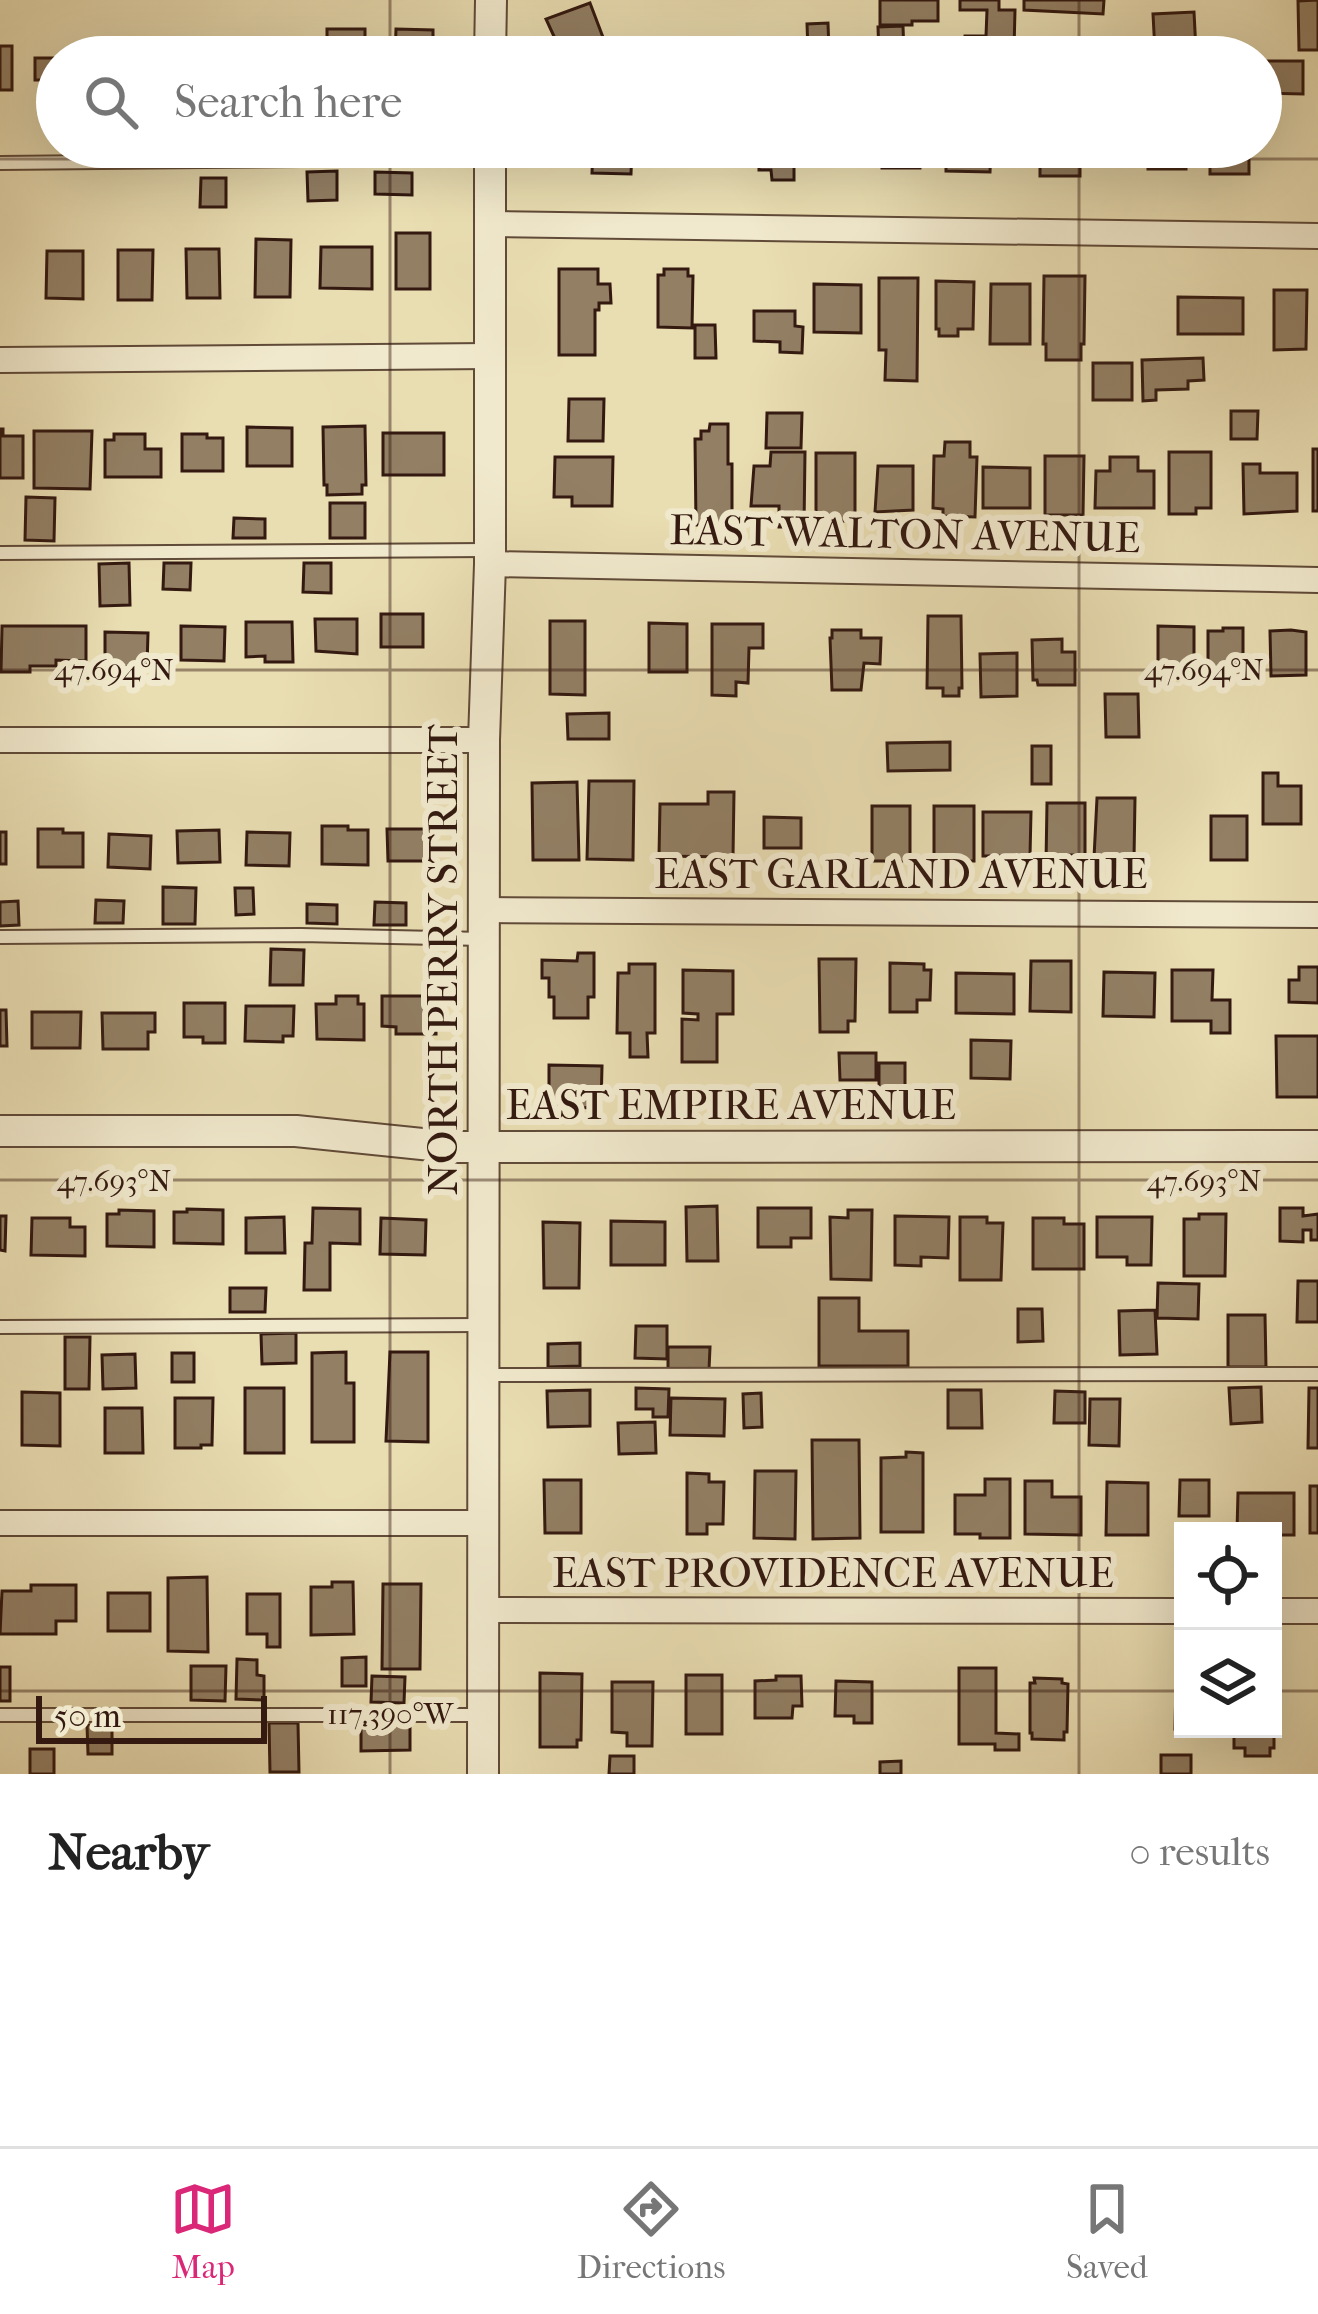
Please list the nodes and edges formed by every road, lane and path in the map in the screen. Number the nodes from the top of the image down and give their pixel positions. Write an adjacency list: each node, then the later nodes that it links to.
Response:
1 (490, 0): 2 (street)
2 (490, 36)
3 (36, 162): 4 (lane)
4 (0, 163)
5 (490, 168): 6 (street, NORTH PERRY STREET)
6 (490, 224): 7 (street); 8 (street, NORTH PERRY STREET)
7 (1318, 236)
8 (490, 356): 9 (street); 11 (street, NORTH PERRY STREET)
9 (0, 360)
10 (0, 553): 11 (lane)
11 (490, 557): 12 (street, EAST WALTON AVENUE); 14 (street, NORTH PERRY STREET)
12 (1318, 580)
13 (0, 740): 14 (street)
14 (484, 740): 16 (street, NORTH PERRY STREET)
15 (1318, 915): 16 (street, EAST GARLAND AVENUE)
16 (483, 924): 17 (lane); 19 (street, NORTH PERRY STREET)
17 (0, 937)
18 (0, 1131): 19 (street, EAST EMPIRE AVENUE)
19 (482, 1146): 20 (street, EAST EMPIRE AVENUE); 21 (street, NORTH PERRY STREET)
20 (1318, 1146)
21 (484, 1324): 22 (lane); 24 (street, NORTH PERRY STREET)
22 (0, 1327)
23 (1318, 1374): 24 (lane)
24 (483, 1375): 26 (street, NORTH PERRY STREET)
25 (0, 1522): 26 (street)
26 (482, 1522): 27 (street, NORTH PERRY STREET)
27 (483, 1610): 28 (street, EAST PROVIDENCE AVENUE); 32 (street, NORTH PERRY STREET)
28 (1174, 1611)
29 (1282, 1611): 30 (street)
30 (1318, 1611)
31 (0, 1715): 32 (lane)
32 (483, 1715): 33 (street, NORTH PERRY STREET)
33 (483, 1774)

